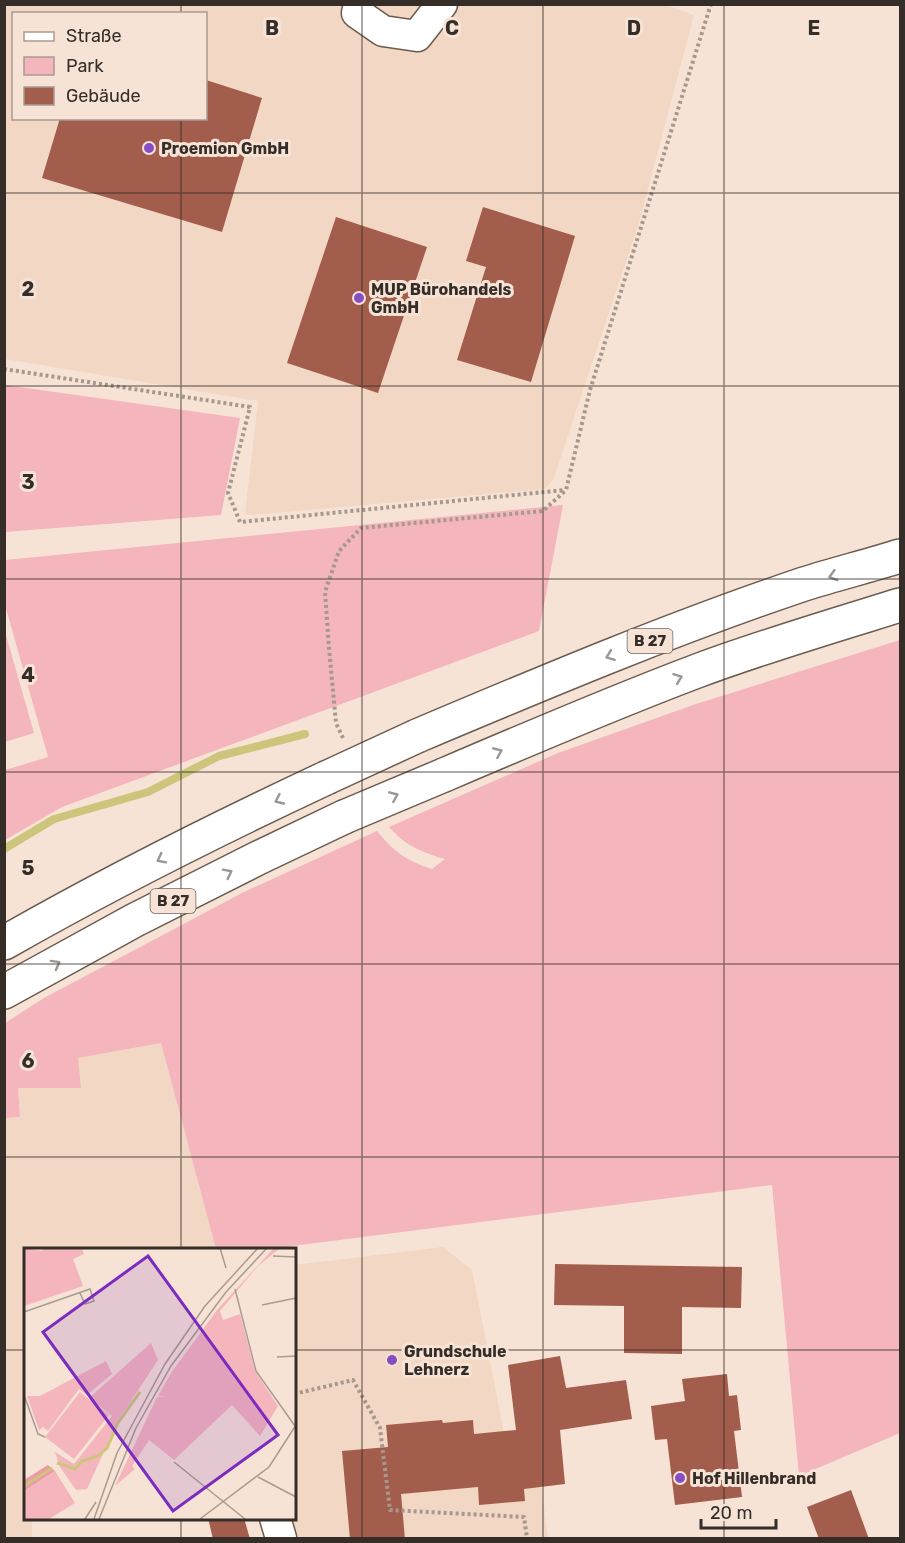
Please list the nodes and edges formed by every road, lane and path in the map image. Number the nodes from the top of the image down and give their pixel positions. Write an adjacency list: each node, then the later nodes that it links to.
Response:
1 (359, 4): 2 (street)
2 (442, 4)
3 (711, 4): 5 (path)
4 (4, 369): 5 (path)
5 (566, 489): 8 (path)
6 (900, 556): 9 (highway, B 27, one-way to 9, bridge)
7 (900, 605): 10 (highway, B 27, one-way to 7, bridge)
8 (336, 723)
9 (4, 943)
10 (4, 992)
11 (296, 1394): 14 (path)
12 (275, 1519): 13 (street)
13 (281, 1539)
14 (527, 1539)

